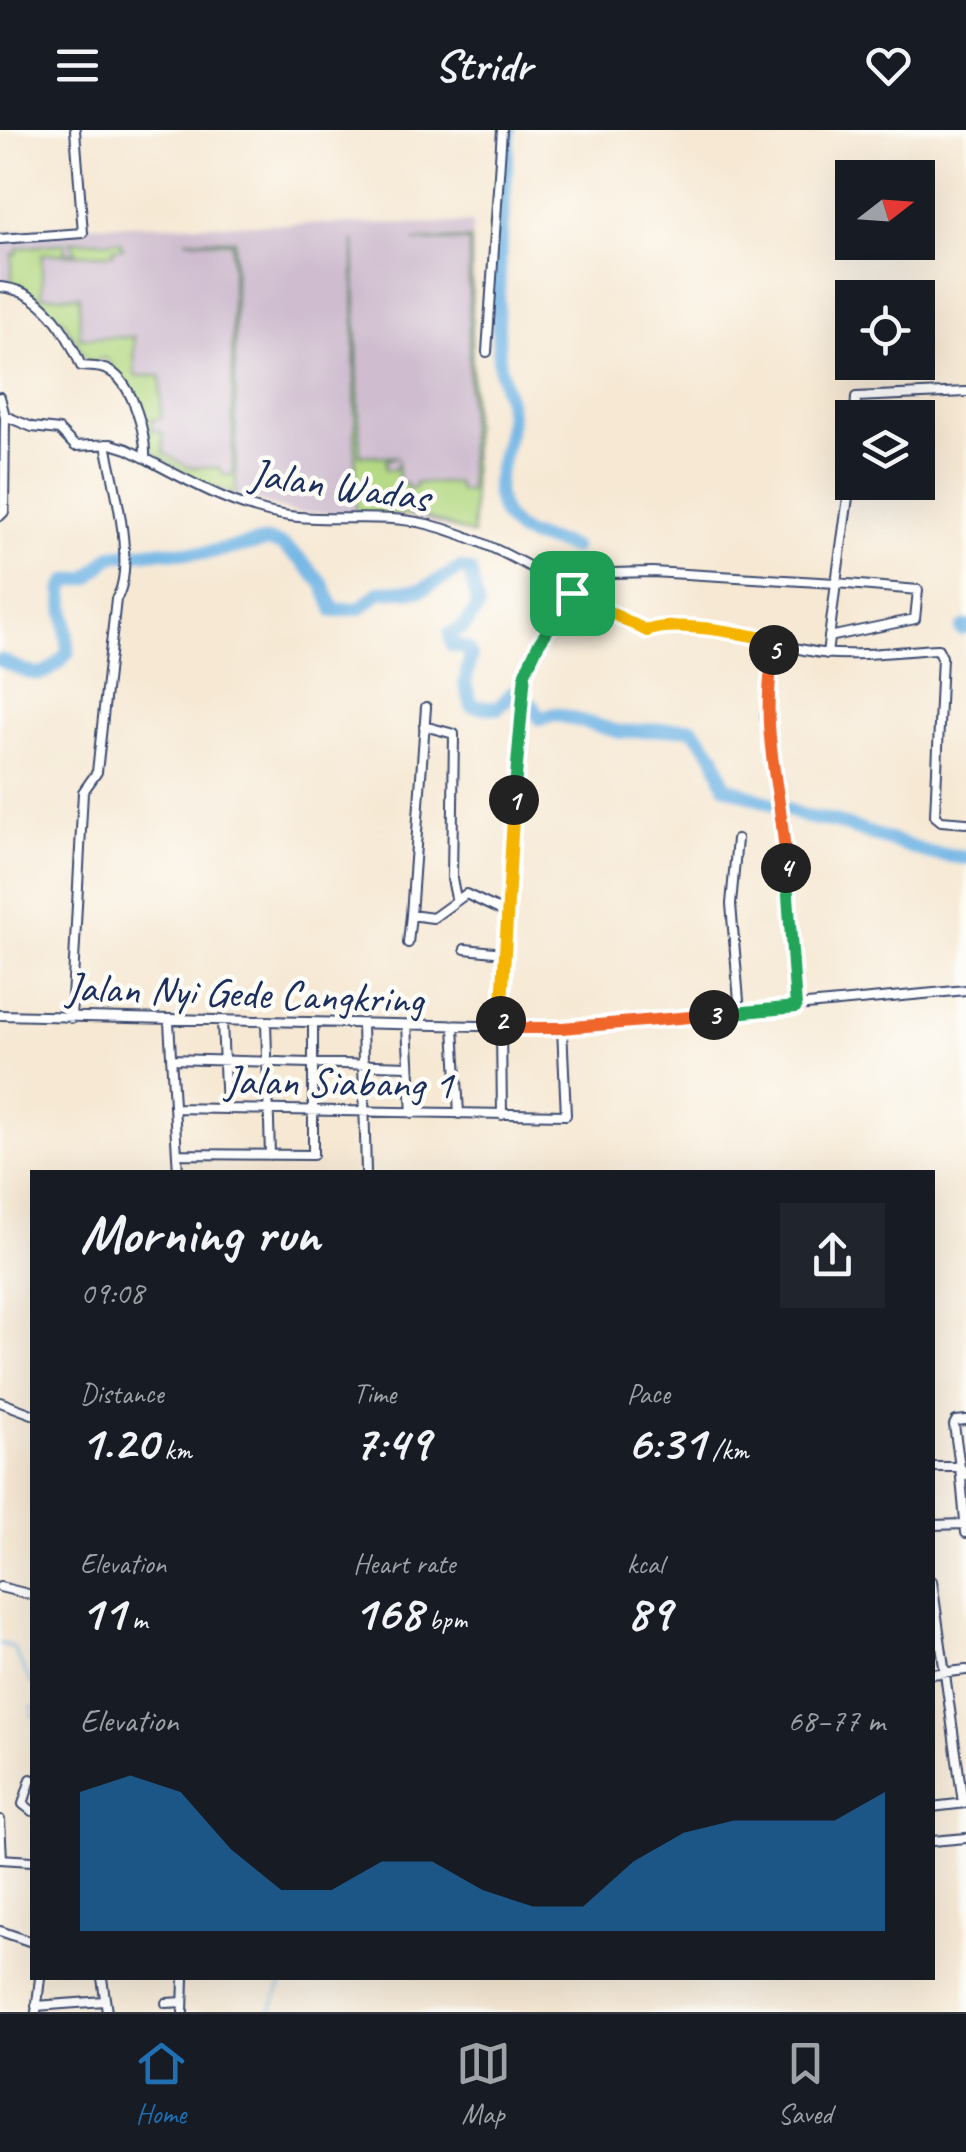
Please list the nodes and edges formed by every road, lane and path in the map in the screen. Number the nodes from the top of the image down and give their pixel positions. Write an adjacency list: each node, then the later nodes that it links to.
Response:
1 (75, 130): 3 (street)
2 (502, 130): 5 (street)
3 (0, 238)
4 (0, 288): 10 (street)
5 (486, 352)
6 (966, 392): 12 (street)
7 (0, 397): 8 (street)
8 (5, 416): 9 (street, Jalan Wadas); 11 (street)
9 (106, 444): 10 (street, Jalan Wadas); 31 (street)
10 (145, 457): 13 (street, Jalan Wadas)
11 (0, 516)
12 (836, 583): 13 (street); 14 (street); 14 (street)
13 (572, 593): 15 (street, Jalan Wadas); 23 (street)
14 (829, 637): 16 (street)
15 (776, 641): 16 (street, Jalan Wadas); 28 (street)
16 (827, 654): 19 (street, Jalan Wadas)
17 (426, 707): 18 (street)
18 (424, 726): 21 (street); 22 (street)
19 (966, 823)
20 (736, 839): 29 (street)
21 (456, 898): 22 (street); 23 (street)
22 (410, 915): 24 (street)
23 (506, 917): 26 (street)
24 (408, 942)
25 (464, 949): 26 (street)
26 (504, 952): 39 (street)
27 (966, 990): 28 (street, Jalan Nyi Gede Cangkring)
28 (796, 1007): 29 (street, Jalan Nyi Gede Cangkring)
29 (740, 1012): 40 (street, Jalan Nyi Gede Cangkring)
30 (0, 1015): 31 (street, Jalan Nyi Gede Cangkring)
31 (71, 1018): 32 (street, Jalan Nyi Gede Cangkring)
32 (169, 1022): 33 (street, Jalan Nyi Gede Cangkring); 41 (street)
33 (222, 1022): 34 (street, Jalan Nyi Gede Cangkring); 42 (street)
34 (266, 1022): 35 (street, Jalan Nyi Gede Cangkring); 43 (street)
35 (313, 1024): 36 (street, Jalan Nyi Gede Cangkring); 44 (street)
36 (362, 1025): 37 (street, Jalan Nyi Gede Cangkring); 45 (street)
37 (407, 1026): 38 (street, Jalan Nyi Gede Cangkring); 46 (street)
38 (454, 1027): 39 (street, Jalan Nyi Gede Cangkring); 53 (street)
39 (501, 1028): 40 (street, Jalan Nyi Gede Cangkring); 54 (street)
40 (562, 1028): 54 (street, Jalan Siabang 1)
41 (171, 1059): 42 (street); 47 (street)
42 (223, 1060): 43 (street); 48 (street)
43 (268, 1063): 44 (street); 49 (street)
44 (314, 1065): 45 (street); 50 (street)
45 (361, 1066): 46 (street); 51 (street)
46 (410, 1066): 52 (street)
47 (174, 1108): 48 (street, Jalan Siabang 1); 55 (street)
48 (226, 1108): 49 (street, Jalan Siabang 1)
49 (270, 1108): 50 (street, Jalan Siabang 1); 56 (street)
50 (315, 1110): 51 (street, Jalan Siabang 1); 56 (street)
51 (363, 1112): 52 (street, Jalan Siabang 1); 58 (street)
52 (412, 1113): 53 (street, Jalan Siabang 1)
53 (459, 1114): 54 (street, Jalan Siabang 1)
54 (502, 1115)
55 (177, 1154): 56 (street); 57 (street)
56 (270, 1155)
57 (178, 1170)
58 (366, 1170)
59 (0, 1402): 60 (street)
60 (30, 1413)
61 (966, 1420): 63 (street)
62 (935, 1467): 63 (street)
63 (960, 1467): 64 (street); 65 (street)
64 (966, 1476)
65 (966, 1524): 66 (street); 67 (street)
66 (935, 1525)
67 (966, 1533)
68 (0, 1587): 69 (street)
69 (30, 1595)
70 (935, 1604): 72 (street)
71 (966, 1670): 72 (street)
72 (944, 1673): 73 (street); 75 (street)
73 (935, 1674)
74 (30, 1782): 77 (street)
75 (965, 1803): 76 (street)
76 (935, 1807)
77 (30, 1809)
78 (0, 1820): 81 (street)
79 (966, 1838): 80 (street)
80 (935, 1840)
81 (1, 1859): 82 (street)
82 (30, 1860)
83 (0, 1931): 84 (street)
84 (30, 1941)
85 (40, 1980): 91 (street)
86 (102, 1980): 88 (street)
87 (184, 1980): 90 (street)
88 (104, 2000): 91 (street); 92 (street)
89 (166, 2002): 90 (street)
90 (183, 2007)
91 (36, 2009)
92 (107, 2012)

